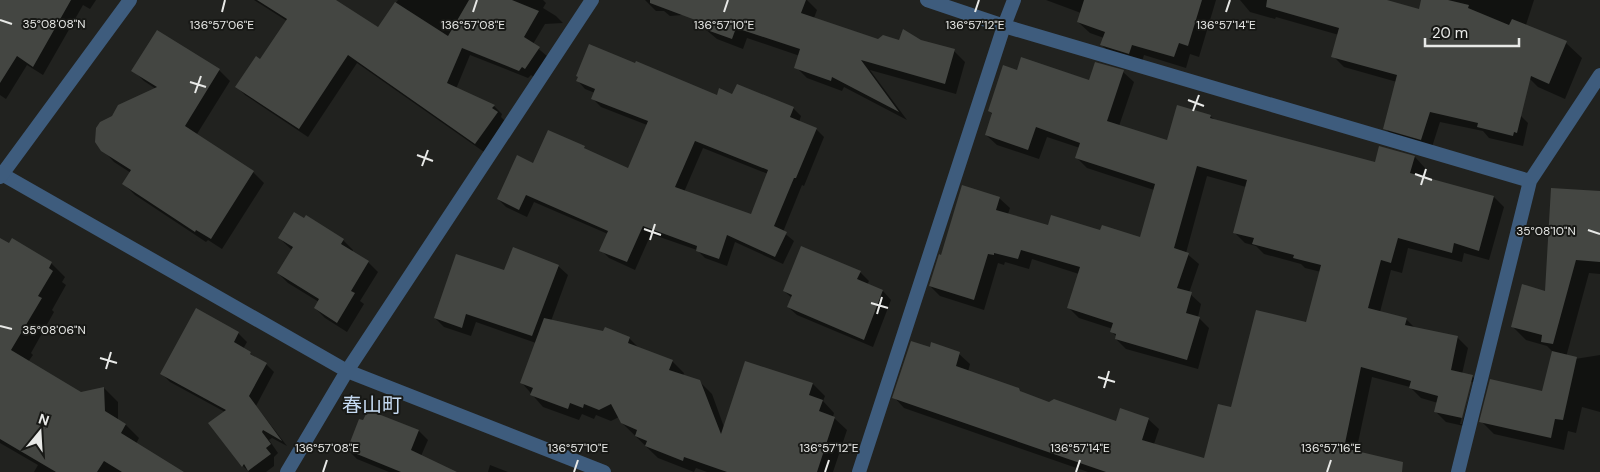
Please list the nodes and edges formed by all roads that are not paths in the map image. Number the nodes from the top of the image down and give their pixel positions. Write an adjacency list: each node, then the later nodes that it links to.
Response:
1 (130, 0): 7 (street)
2 (592, 0): 9 (street)
3 (927, 0): 5 (street)
4 (1014, 0): 5 (street)
5 (1004, 26): 8 (street); 12 (street)
6 (1600, 75): 8 (street)
7 (1, 175): 9 (street)
8 (1530, 181): 13 (street)
9 (346, 370): 10 (street); 11 (street)
10 (287, 472)
11 (604, 472)
12 (858, 472)
13 (1458, 472)

